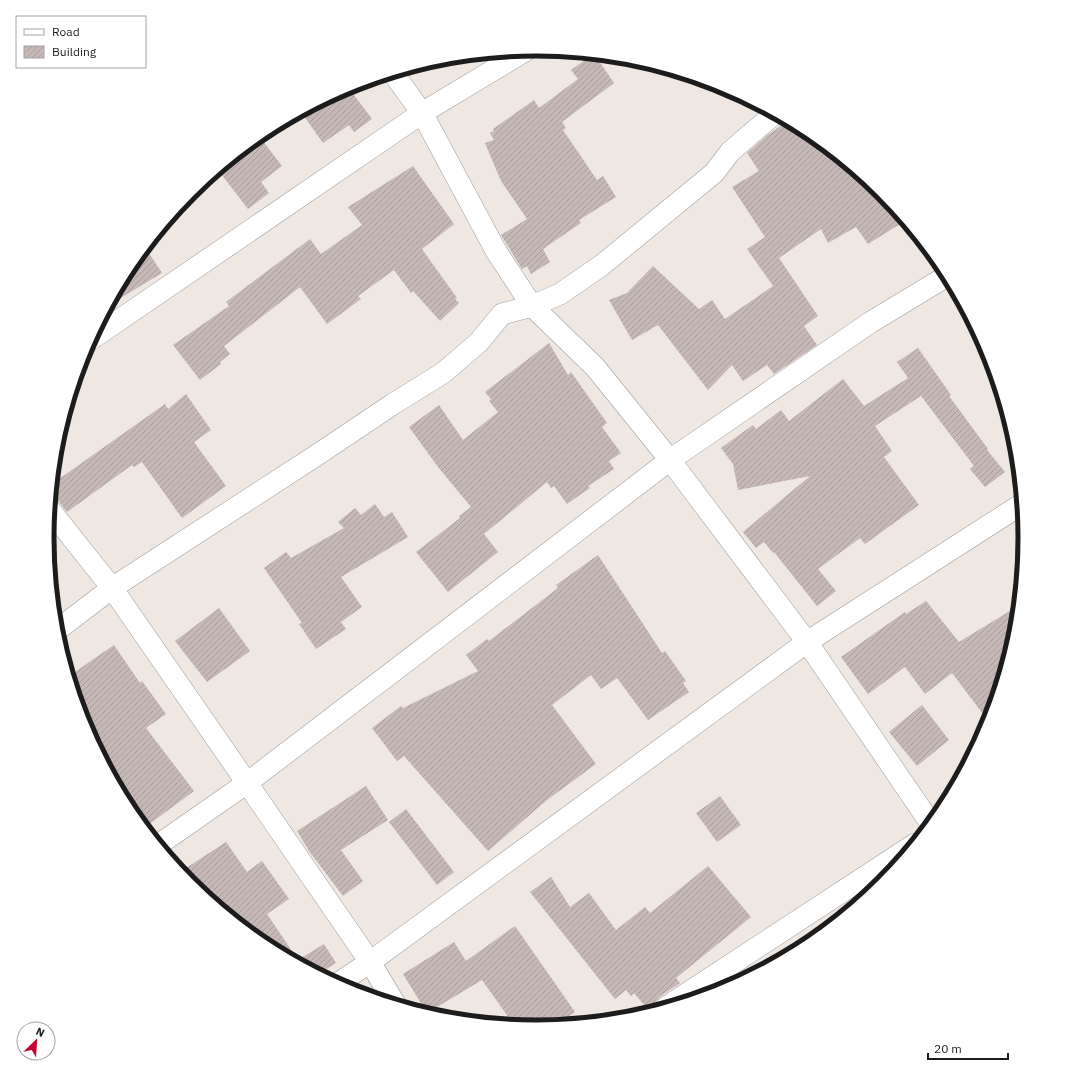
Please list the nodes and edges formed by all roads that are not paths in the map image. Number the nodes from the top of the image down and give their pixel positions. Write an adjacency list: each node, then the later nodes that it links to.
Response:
1 (514, 57): 3 (street)
2 (396, 77): 3 (street)
3 (422, 113): 6 (street); 7 (street)
4 (770, 117): 6 (street)
5 (942, 279): 8 (street)
6 (532, 306): 8 (street); 11 (street)
7 (100, 333)
8 (670, 460): 13 (street); 14 (street)
9 (1017, 507): 13 (street)
10 (55, 516): 11 (street)
11 (112, 588): 12 (street); 14 (street)
12 (62, 627)
13 (807, 642): 15 (street); 18 (street)
14 (247, 782): 16 (street); 18 (street)
15 (928, 819)
16 (162, 842)
17 (899, 854): 21 (street)
18 (370, 962): 19 (street); 20 (street)
19 (343, 980)
20 (392, 998)
21 (681, 998)

